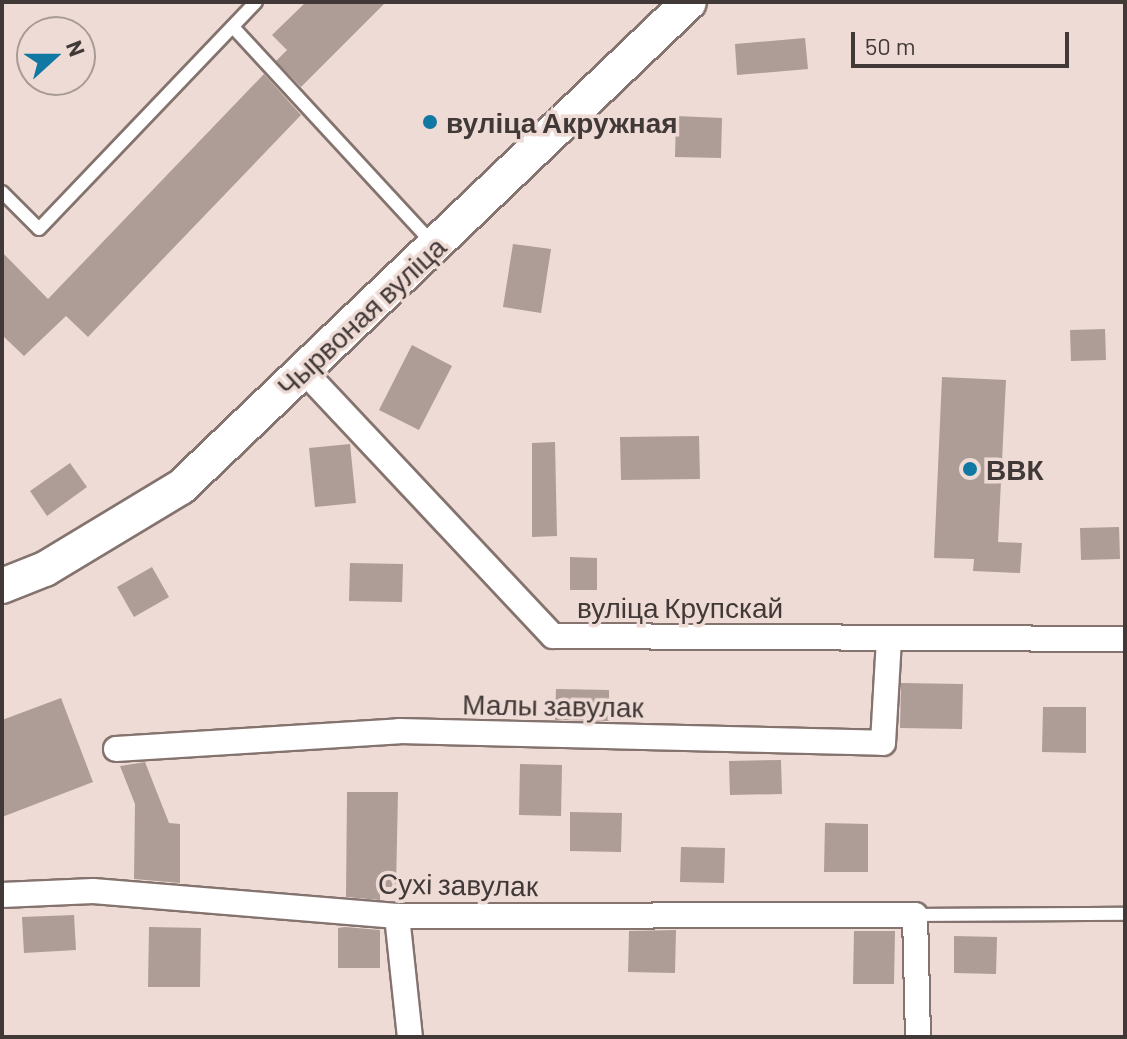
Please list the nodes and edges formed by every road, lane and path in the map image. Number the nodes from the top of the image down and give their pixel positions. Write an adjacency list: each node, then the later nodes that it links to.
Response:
1 (256, 2): 3 (lane)
2 (689, 2): 5 (main road, Чырвоная вуліца)
3 (233, 27): 4 (lane); 5 (lane)
4 (2, 192)
5 (436, 247): 6 (main road, Чырвоная вуліца)
6 (302, 369): 7 (main road, Чырвоная вуліца); 8 (street, вуліца Крупскай)
7 (2, 586)
8 (889, 638): 9 (street, вуліца Крупскай); 10 (street, Малы завулак)
9 (1125, 639)
10 (116, 749)
11 (2, 895): 14 (street, Сухі завулак)
12 (1125, 914): 13 (lane)
13 (915, 915): 14 (street, Сухі завулак); 16 (street)
14 (397, 916): 15 (street)
15 (410, 1037)
16 (918, 1037)

